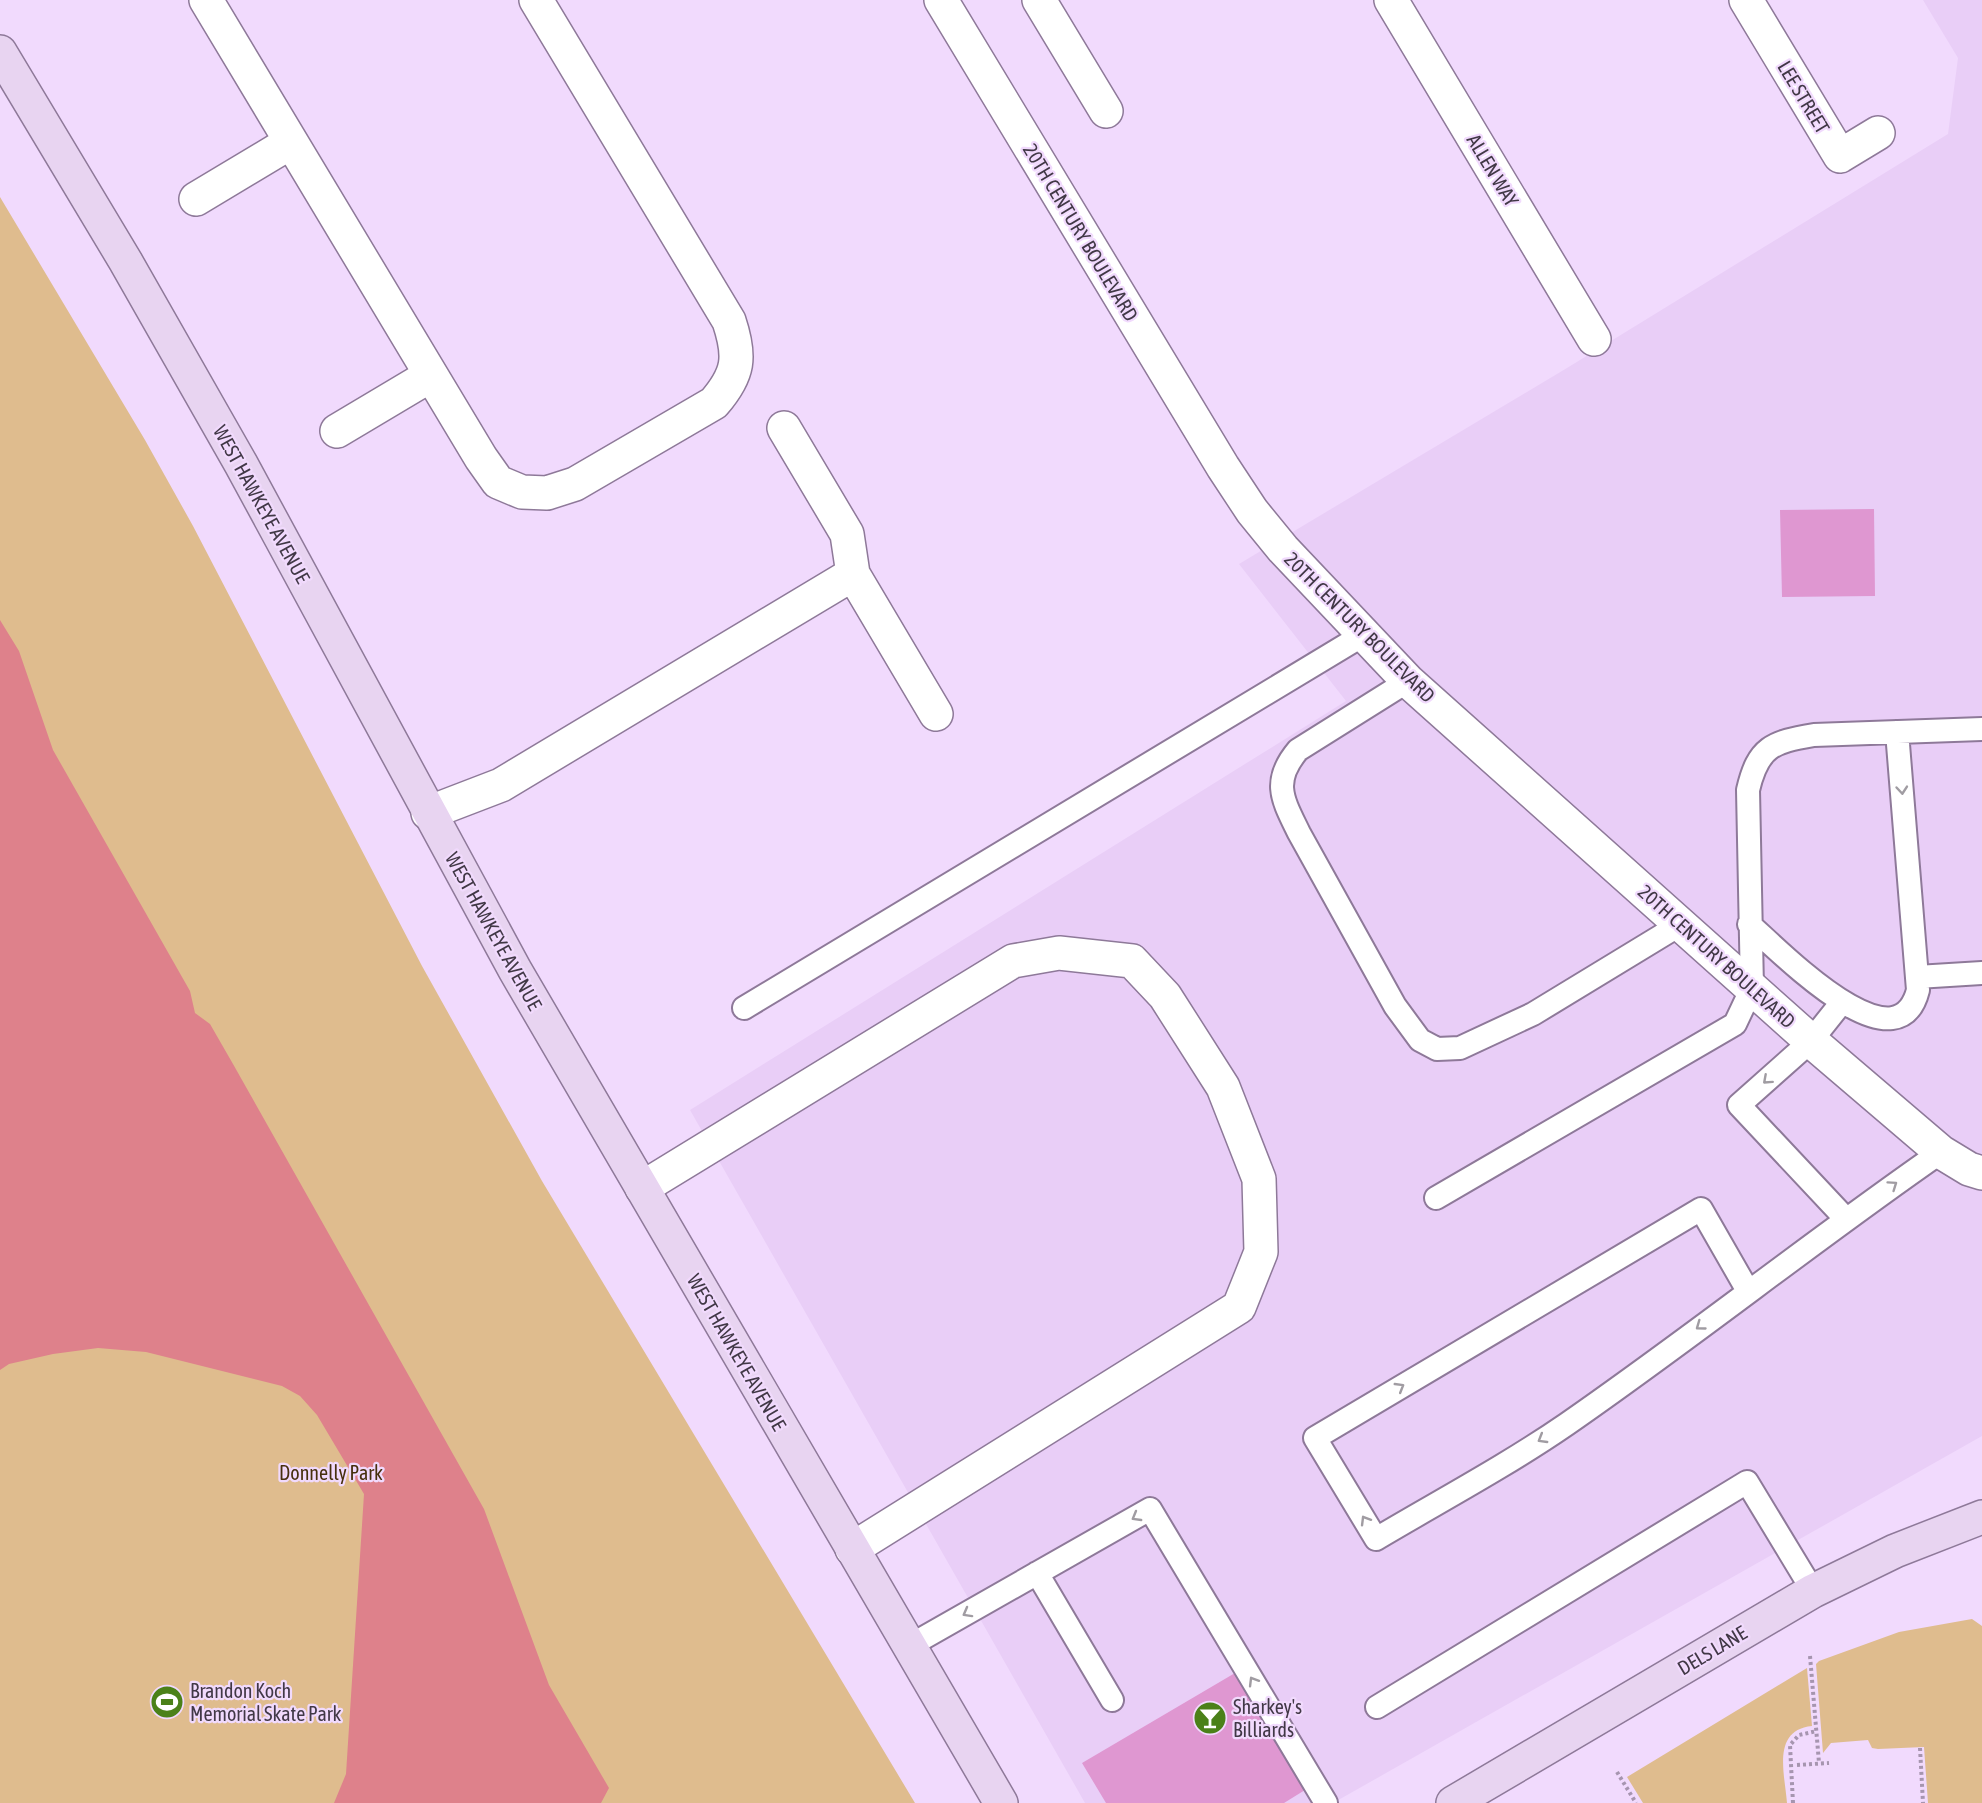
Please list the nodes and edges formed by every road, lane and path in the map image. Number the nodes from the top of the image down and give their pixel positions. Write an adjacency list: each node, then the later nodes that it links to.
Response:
1 (206, 0): 10 (street)
2 (536, 0): 13 (street)
3 (940, 0): 17 (street, 20TH CENTURY BOULEVARD)
4 (1039, 0): 8 (street)
5 (1392, 0): 12 (street, ALLEN WAY)
6 (1746, 0): 9 (street, LEE STREET)
7 (0, 51): 22 (street, WEST HAWKEYE AVENUE)
8 (1106, 111)
9 (1878, 133)
10 (291, 142): 11 (street); 13 (street)
11 (196, 199)
12 (1594, 339)
13 (431, 375): 15 (street)
14 (784, 428): 16 (street)
15 (337, 431)
16 (853, 574): 19 (street); 22 (street)
17 (1363, 635): 18 (street, 20TH CENTURY BOULEVARD); 29 (lane)
18 (1408, 681): 23 (street, 20TH CENTURY BOULEVARD); 23 (lane)
19 (936, 714)
20 (1982, 729): 21 (lane)
21 (1897, 732): 24 (lane); 26 (lane, one-way to 26)
22 (428, 813): 33 (street, WEST HAWKEYE AVENUE)
23 (1681, 924): 27 (street, 20TH CENTURY BOULEVARD)
24 (1749, 924): 27 (lane); 28 (lane)
25 (1982, 973): 26 (lane)
26 (1917, 976): 28 (lane)
27 (1752, 988): 30 (street, 20TH CENTURY BOULEVARD); 34 (lane)
28 (1842, 1002): 30 (lane)
29 (744, 1008)
30 (1811, 1041): 31 (street, 20TH CENTURY BOULEVARD); 35 (lane, one-way to 35)
31 (1941, 1152): 32 (street, 20TH CENTURY BOULEVARD); 35 (lane, one-way to 31)
32 (1982, 1173)
33 (642, 1188): 38 (street, WEST HAWKEYE AVENUE); 38 (street)
34 (1436, 1197)
35 (1845, 1218): 36 (lane)
36 (1748, 1291): 36 (lane, one-way to 36)
37 (1982, 1517): 40 (street, DELS LANE)
38 (852, 1549): 41 (street, WEST HAWKEYE AVENUE)
39 (1036, 1573): 41 (lane, one-way to 41); 43 (lane); 52 (lane, one-way to 39)
40 (1813, 1591): 44 (lane); 53 (street, DELS LANE)
41 (911, 1645): 51 (street, WEST HAWKEYE AVENUE)
42 (1810, 1656): 45 (path)
43 (1112, 1700)
44 (1377, 1707)
45 (1817, 1731): 47 (path); 55 (path)
46 (1920, 1748): 56 (path)
47 (1819, 1763): 48 (path); 49 (path)
48 (1828, 1763)
49 (1797, 1765)
50 (1617, 1772): 54 (path)
51 (1001, 1803)
52 (1326, 1803)
53 (1454, 1803)
54 (1636, 1803)
55 (1793, 1803)
56 (1923, 1803)

